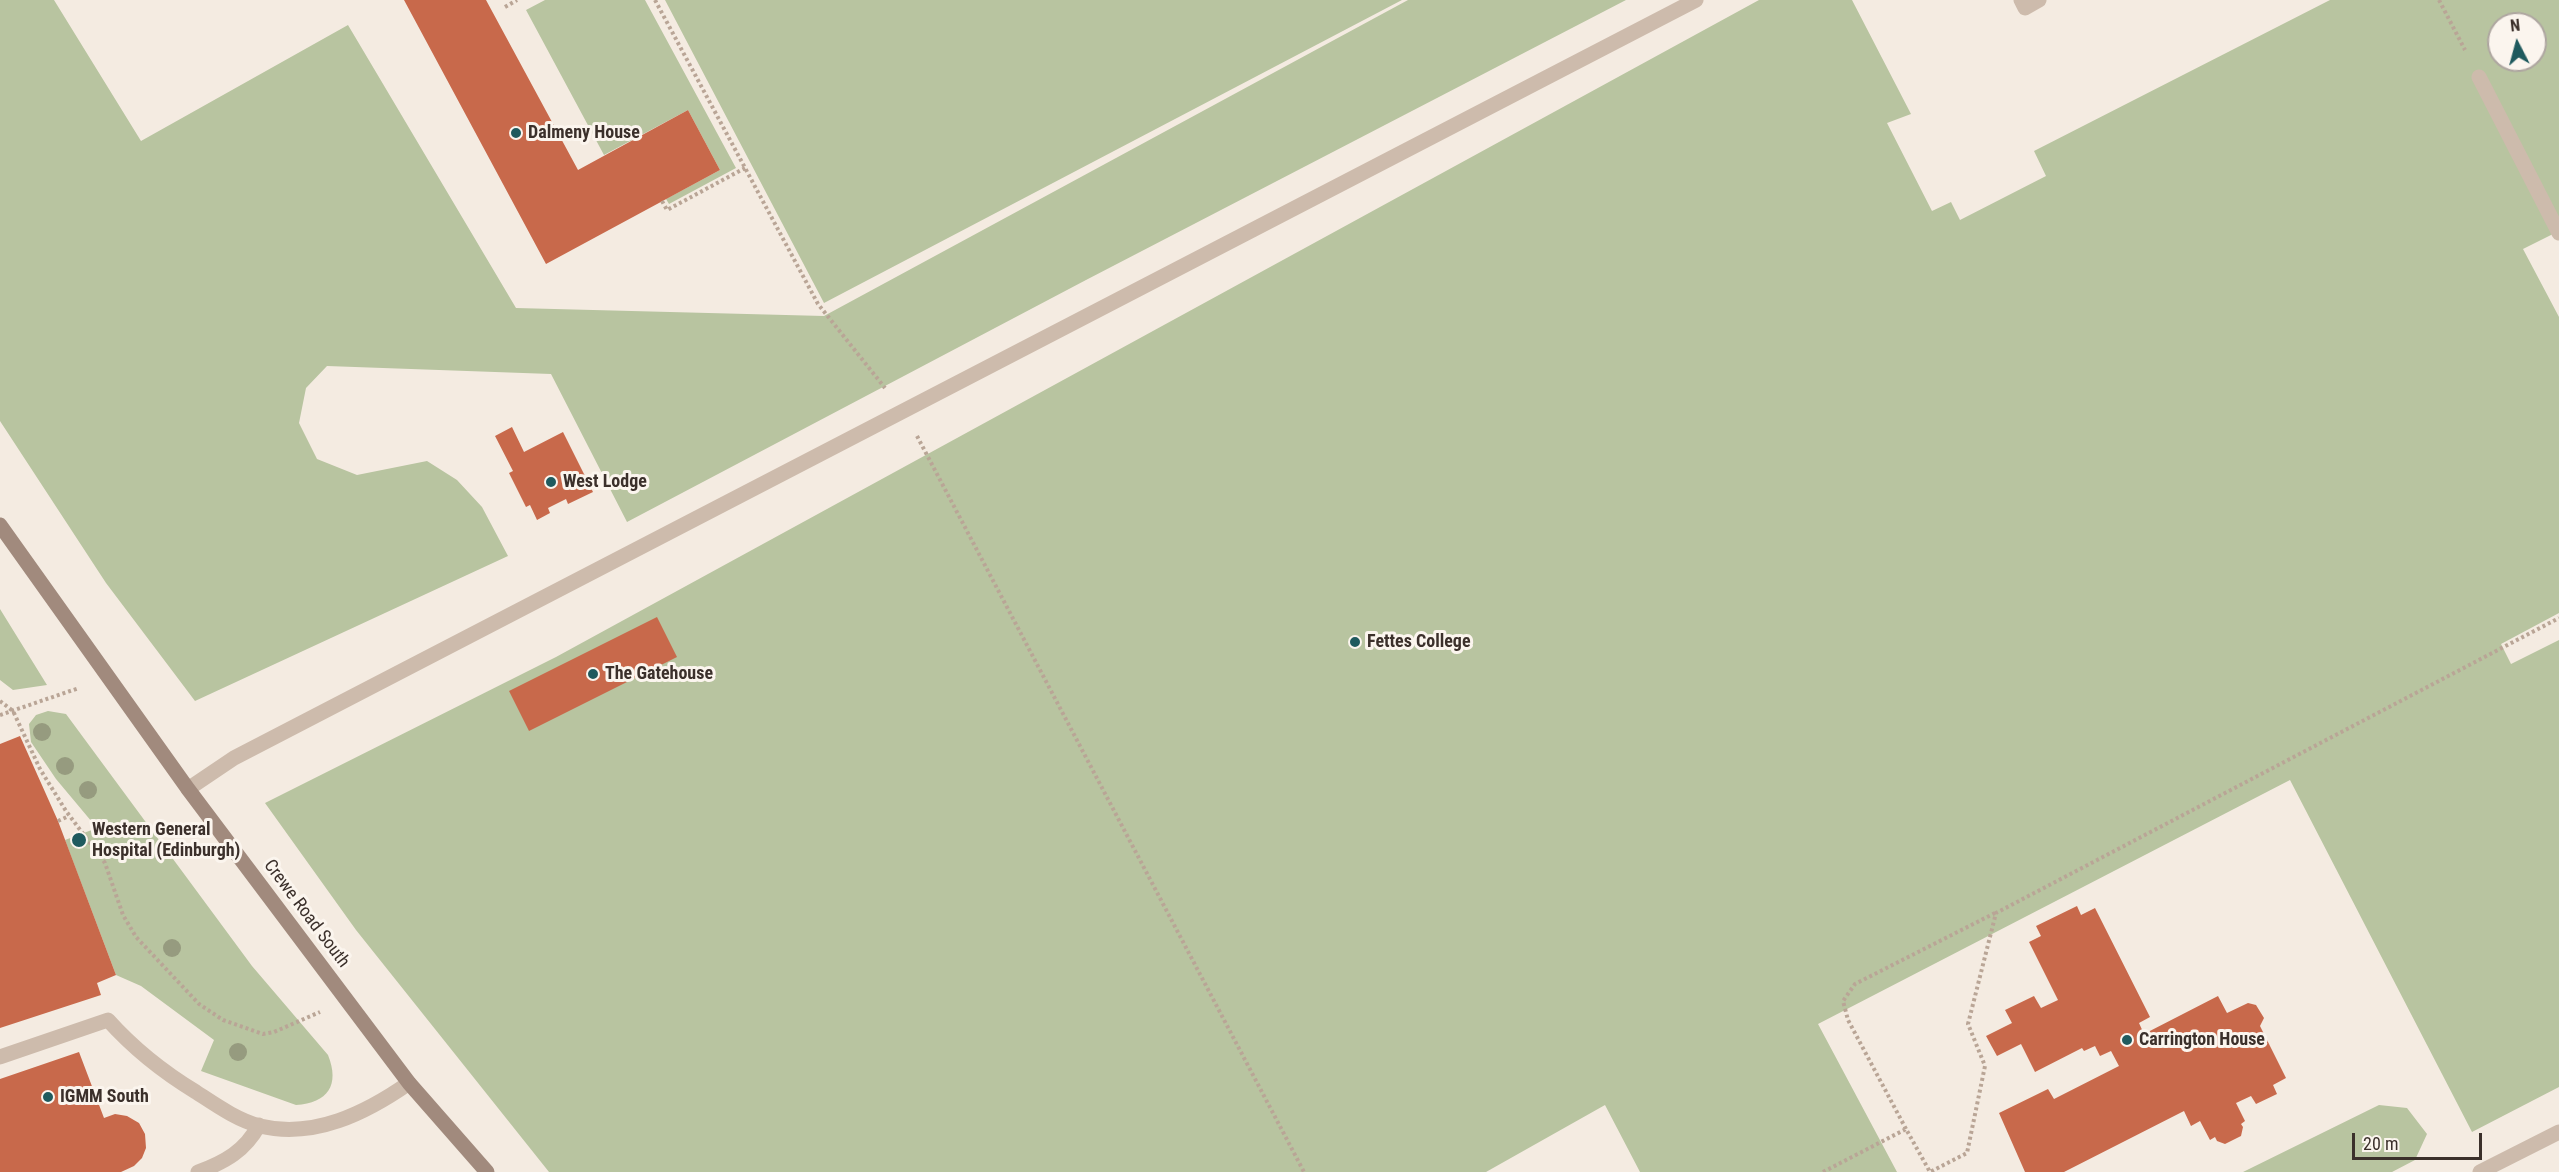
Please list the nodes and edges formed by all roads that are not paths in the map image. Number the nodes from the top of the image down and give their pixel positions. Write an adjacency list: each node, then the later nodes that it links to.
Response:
1 (1696, 0): 7 (street)
2 (2021, 0): 3 (street)
3 (2039, 0)
4 (2479, 77): 5 (street)
5 (2559, 233)
6 (2, 531): 7 (street, Crewe Road South)
7 (188, 789): 9 (street, Crewe Road South)
8 (0, 1057): 10 (street)
9 (409, 1083): 10 (street); 14 (street, Crewe Road South)
10 (259, 1125): 13 (street)
11 (2559, 1132): 12 (street)
12 (2504, 1167): 15 (street)
13 (198, 1172)
14 (487, 1172)
15 (2481, 1172)

